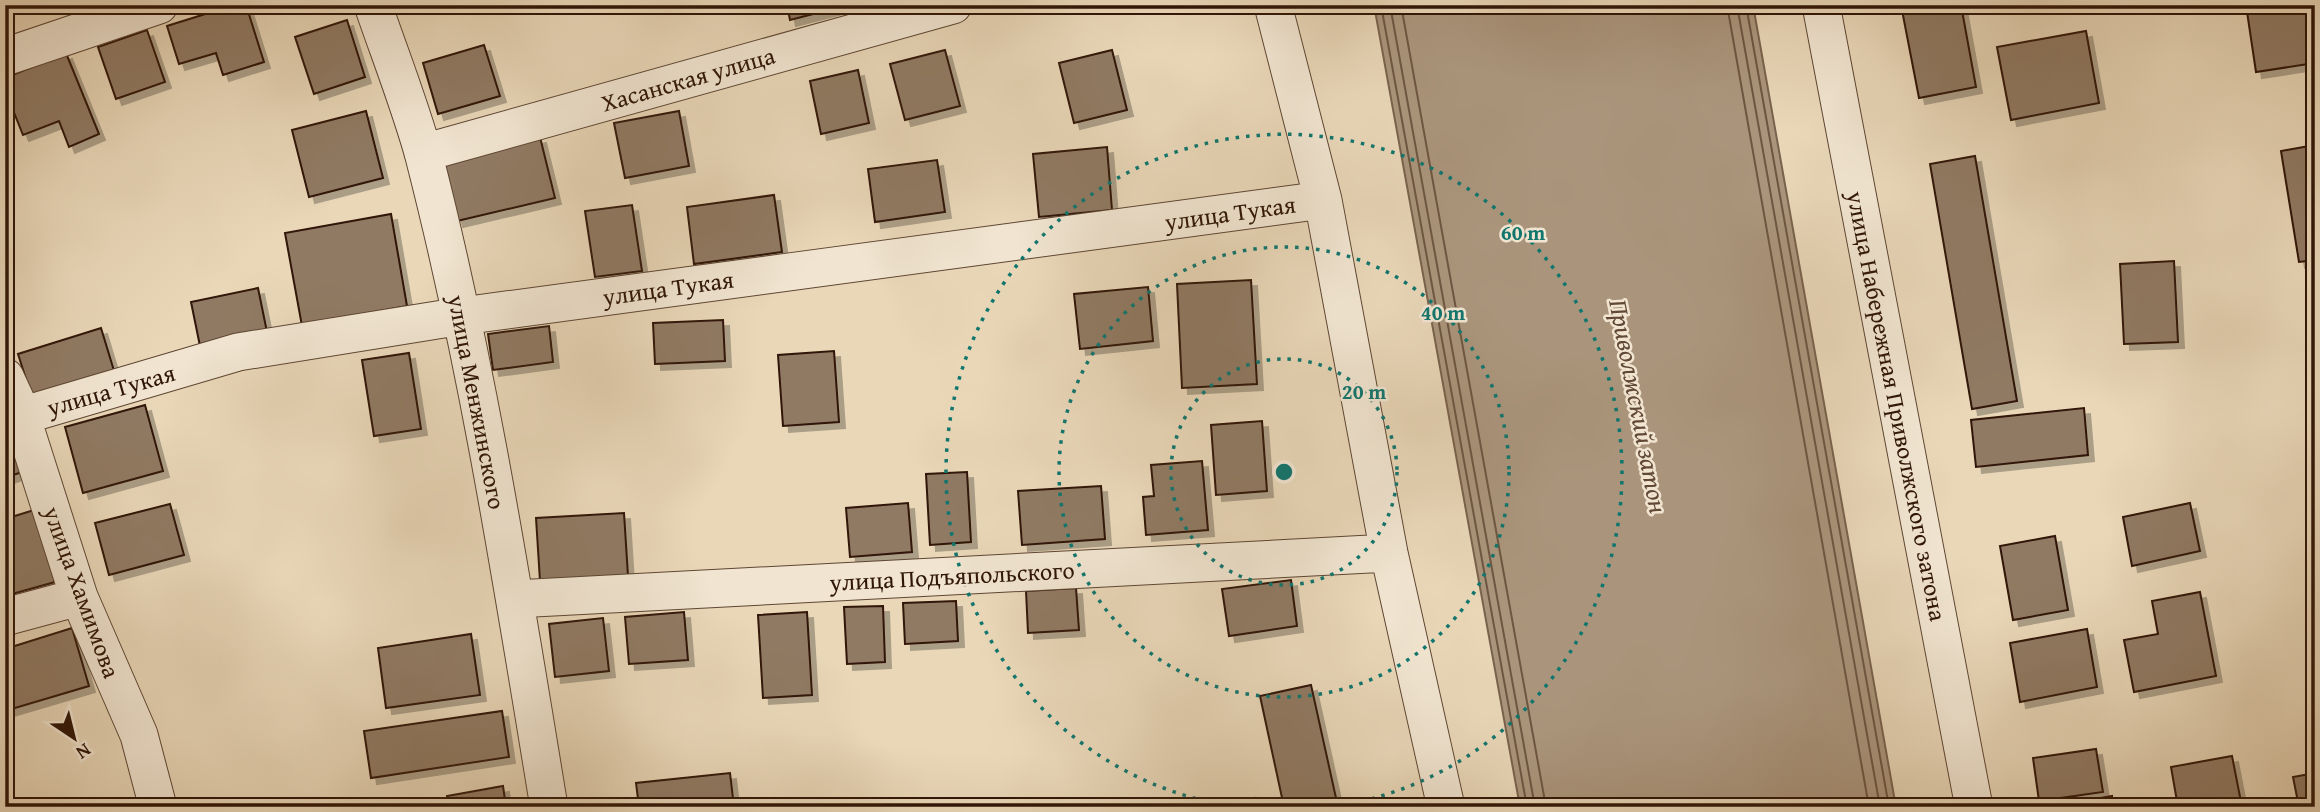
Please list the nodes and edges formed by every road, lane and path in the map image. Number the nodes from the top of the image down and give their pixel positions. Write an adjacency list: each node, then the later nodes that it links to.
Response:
1 (159, 5): 6 (street)
2 (373, 5): 7 (street, улица Менжинского)
3 (953, 5): 7 (street, Хасанская улица)
4 (1273, 5): 8 (street)
5 (1821, 5): 19 (street, улица Набережная Приволжского затона)
6 (5, 57)
7 (423, 153): 9 (street, улица Менжинского)
8 (1323, 200): 9 (street, улица Тукая); 12 (street)
9 (462, 316): 11 (street, улица Тукая); 14 (street, улица Менжинского)
10 (5, 377): 11 (street, улица Хамимова)
11 (21, 416): 13 (street, улица Хамимова)
12 (1389, 553): 14 (street, улица Подъяпольского); 18 (street)
13 (79, 597): 15 (street); 16 (street, улица Хамимова)
14 (515, 599): 17 (street, улица Менжинского)
15 (5, 617)
16 (158, 807)
17 (549, 807)
18 (1446, 807)
19 (1974, 807)

